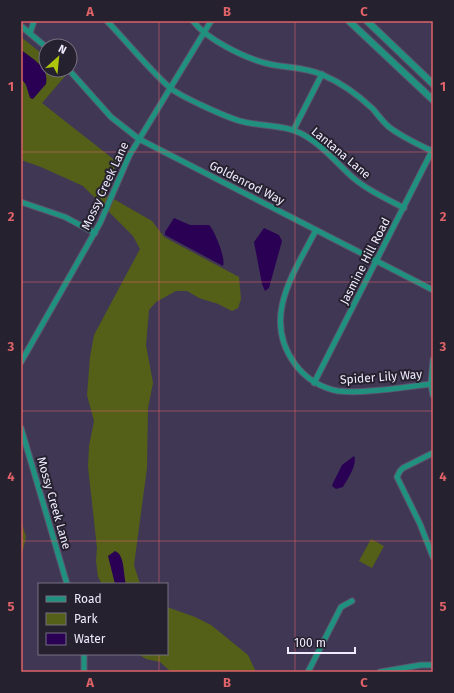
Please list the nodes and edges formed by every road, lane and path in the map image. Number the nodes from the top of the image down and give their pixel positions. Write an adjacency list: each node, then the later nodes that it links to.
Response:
1 (34, 21): 9 (street)
2 (107, 21): 14 (street, Lantana Lane)
3 (193, 21): 8 (street)
4 (211, 21): 8 (street, Mossy Creek Lane)
5 (349, 21): 15 (street)
6 (367, 21): 13 (street)
7 (21, 26): 9 (street)
8 (204, 32): 11 (street); 14 (street, Mossy Creek Lane)
9 (30, 33): 10 (street)
10 (38, 40)
11 (322, 74): 16 (street); 18 (street)
12 (76, 78): 17 (street, Goldenrod Way)
13 (433, 84)
14 (170, 88): 16 (street, Lantana Lane); 17 (street, Mossy Creek Lane)
15 (433, 100)
16 (294, 130): 20 (street, Lantana Lane)
17 (139, 139): 21 (street, Goldenrod Way); 22 (street, Mossy Creek Lane)
18 (432, 150): 20 (street, Jasmine Hill Road)
19 (21, 202): 22 (street)
20 (404, 208): 23 (street, Jasmine Hill Road)
21 (316, 230): 23 (street, Goldenrod Way); 27 (street, Spider Lily Way)
22 (95, 233): 26 (street, Mossy Creek Lane)
23 (376, 261): 24 (street, Goldenrod Way); 27 (street, Jasmine Hill Road)
24 (433, 290)
25 (433, 360): 28 (street)
26 (21, 362)
27 (314, 383): 28 (street, Spider Lily Way)
28 (431, 384): 29 (street)
29 (433, 395)
30 (21, 428): 33 (street, Mossy Creek Lane)
31 (433, 453): 32 (street)
32 (433, 557)
33 (67, 583)
34 (352, 601): 38 (street)
35 (84, 655): 37 (street)
36 (433, 665): 39 (street)
37 (84, 672)
38 (308, 672)
39 (380, 672)

